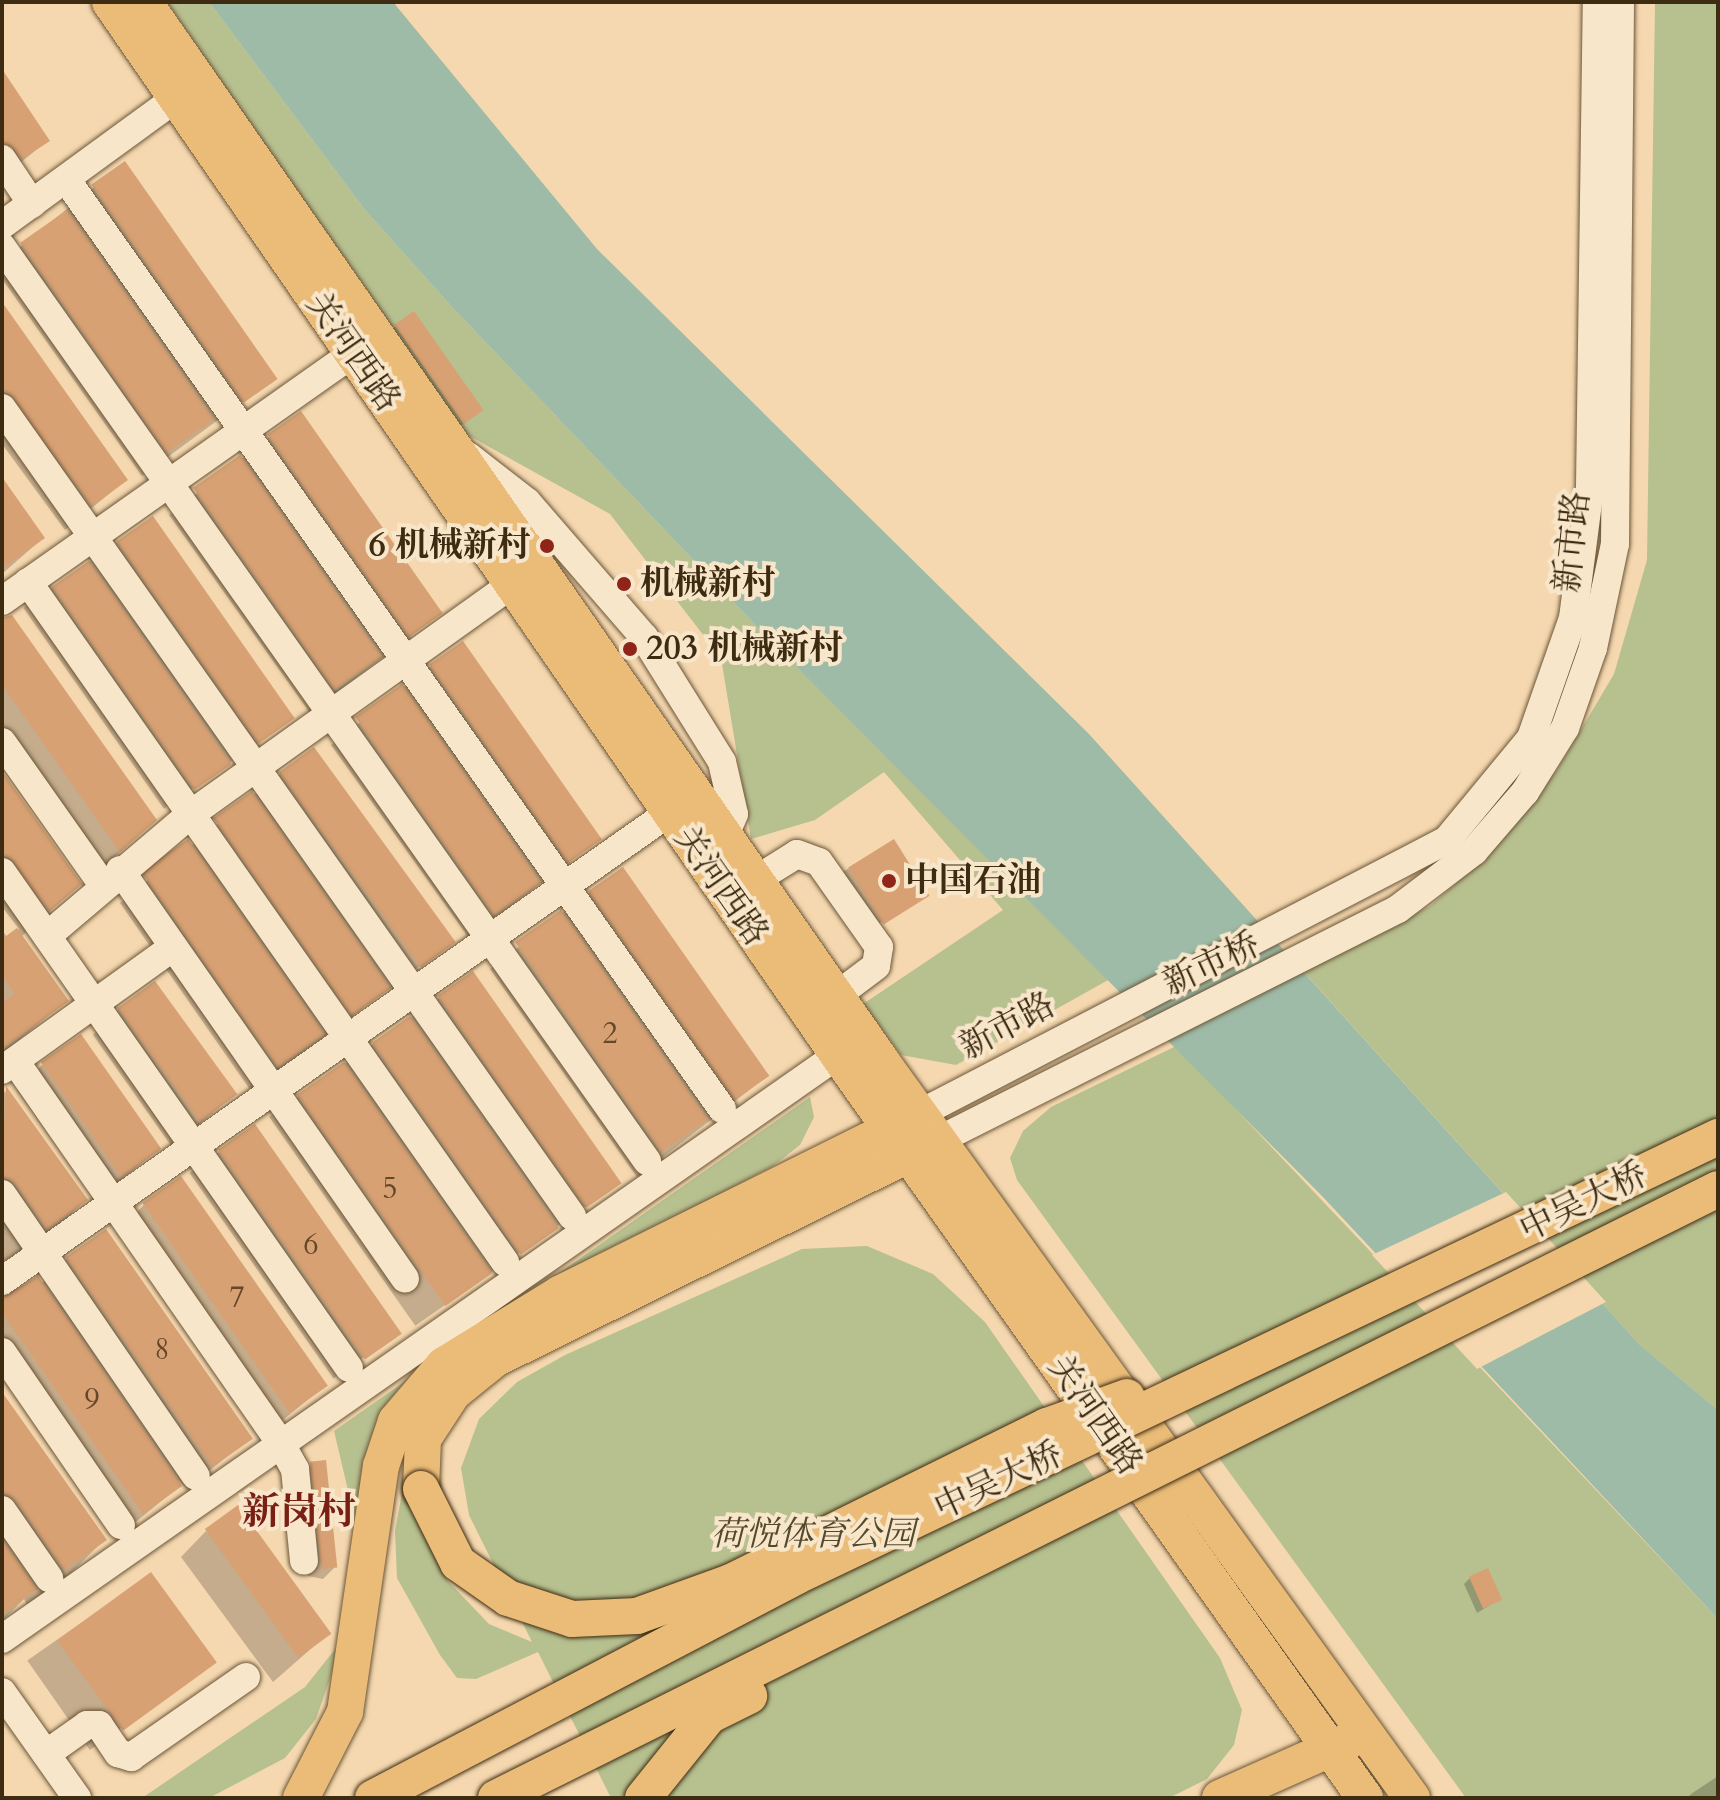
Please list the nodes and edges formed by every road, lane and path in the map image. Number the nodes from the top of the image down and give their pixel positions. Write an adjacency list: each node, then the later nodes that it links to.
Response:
1 (110, 2): 5 (main road, 关河西路)
2 (144, 2): 26 (main road, 关河西路)
3 (1597, 2): 28 (street, 新市路)
4 (1620, 2): 32 (street, 新市路)
5 (176, 98): 7 (street); 11 (main road, 关河西路)
6 (2, 159): 8 (street)
7 (66, 179): 8 (street); 13 (street)
8 (32, 204): 9 (street)
9 (2, 225)
10 (2, 247): 14 (street)
11 (354, 353): 13 (street); 16 (main road, 关河西路)
12 (2, 408): 15 (street)
13 (243, 431): 14 (street); 18 (street)
14 (169, 484): 15 (street); 19 (street)
15 (93, 537): 17 (street); 21 (street)
16 (514, 583): 18 (street); 22 (main road, 关河西路)
17 (10, 591): 23 (street)
18 (405, 661): 19 (street); 27 (street)
19 (331, 715): 21 (street); 30 (street)
20 (2, 742): 25 (street)
21 (255, 768): 23 (street); 33 (street)
22 (670, 812): 27 (street); 39 (main road, 关河西路)
23 (191, 814): 25 (street); 38 (street)
24 (2, 872): 29 (street)
25 (111, 878): 29 (street); 31 (street)
26 (757, 879): 34 (main road, 关河西路); 34 (street)
27 (565, 888): 30 (street); 42 (street)
28 (1283, 930): 35 (street, 新市桥)
29 (47, 936): 36 (street)
30 (489, 941): 33 (street); 46 (street)
31 (173, 947): 36 (street); 41 (street)
32 (1303, 960): 37 (street, 新市桥)
33 (414, 994): 38 (street); 50 (street)
34 (836, 996): 43 (main road, 关河西路)
35 (1129, 1000): 43 (street, 新市路)
36 (94, 1004): 40 (street); 45 (street)
37 (1149, 1033): 43 (street, 新市路)
38 (349, 1039): 41 (street); 52 (street)
39 (838, 1055): 43 (main road, 关河西路); 59 (street)
40 (8, 1065): 49 (street)
41 (274, 1092): 45 (street); 53 (street)
42 (722, 1109)
43 (915, 1134): 55 (main road, bridge); 68 (main road, 关河西路); 70 (main road, 关河西路); 72 (main road)
44 (1718, 1137): 55 (main road, 中吴大桥, bridge)
45 (196, 1148): 49 (street); 57 (street)
46 (647, 1161)
47 (1718, 1189): 58 (main road, 中吴大桥, bridge)
48 (2, 1194): 51 (street)
49 (115, 1204): 51 (street); 59 (street)
50 (572, 1216)
51 (43, 1253): 54 (street); 60 (street)
52 (505, 1262)
53 (405, 1278)
54 (2, 1281)
55 (1328, 1324): 73 (main road, 中吴大桥, bridge)
56 (2, 1352): 62 (street)
57 (349, 1368)
58 (1349, 1373): 74 (main road, 中吴大桥, bridge); 75 (main road, bridge)
59 (281, 1444): 63 (street); 65 (street)
60 (196, 1476)
61 (2, 1510): 64 (street)
62 (121, 1525)
63 (304, 1561)
64 (49, 1578)
65 (2, 1639)
66 (246, 1677): 69 (street)
67 (2, 1692): 69 (street)
68 (1367, 1737): 70 (main road); 79 (main road, 关河西路)
69 (46, 1754): 71 (street)
70 (1334, 1754): 76 (main road); 77 (main road); 78 (main road, 关河西路)
71 (77, 1798)
72 (301, 1798)
73 (373, 1798)
74 (496, 1798)
75 (643, 1798)
76 (1220, 1798)
77 (1272, 1798)
78 (1365, 1798)
79 (1412, 1798)

